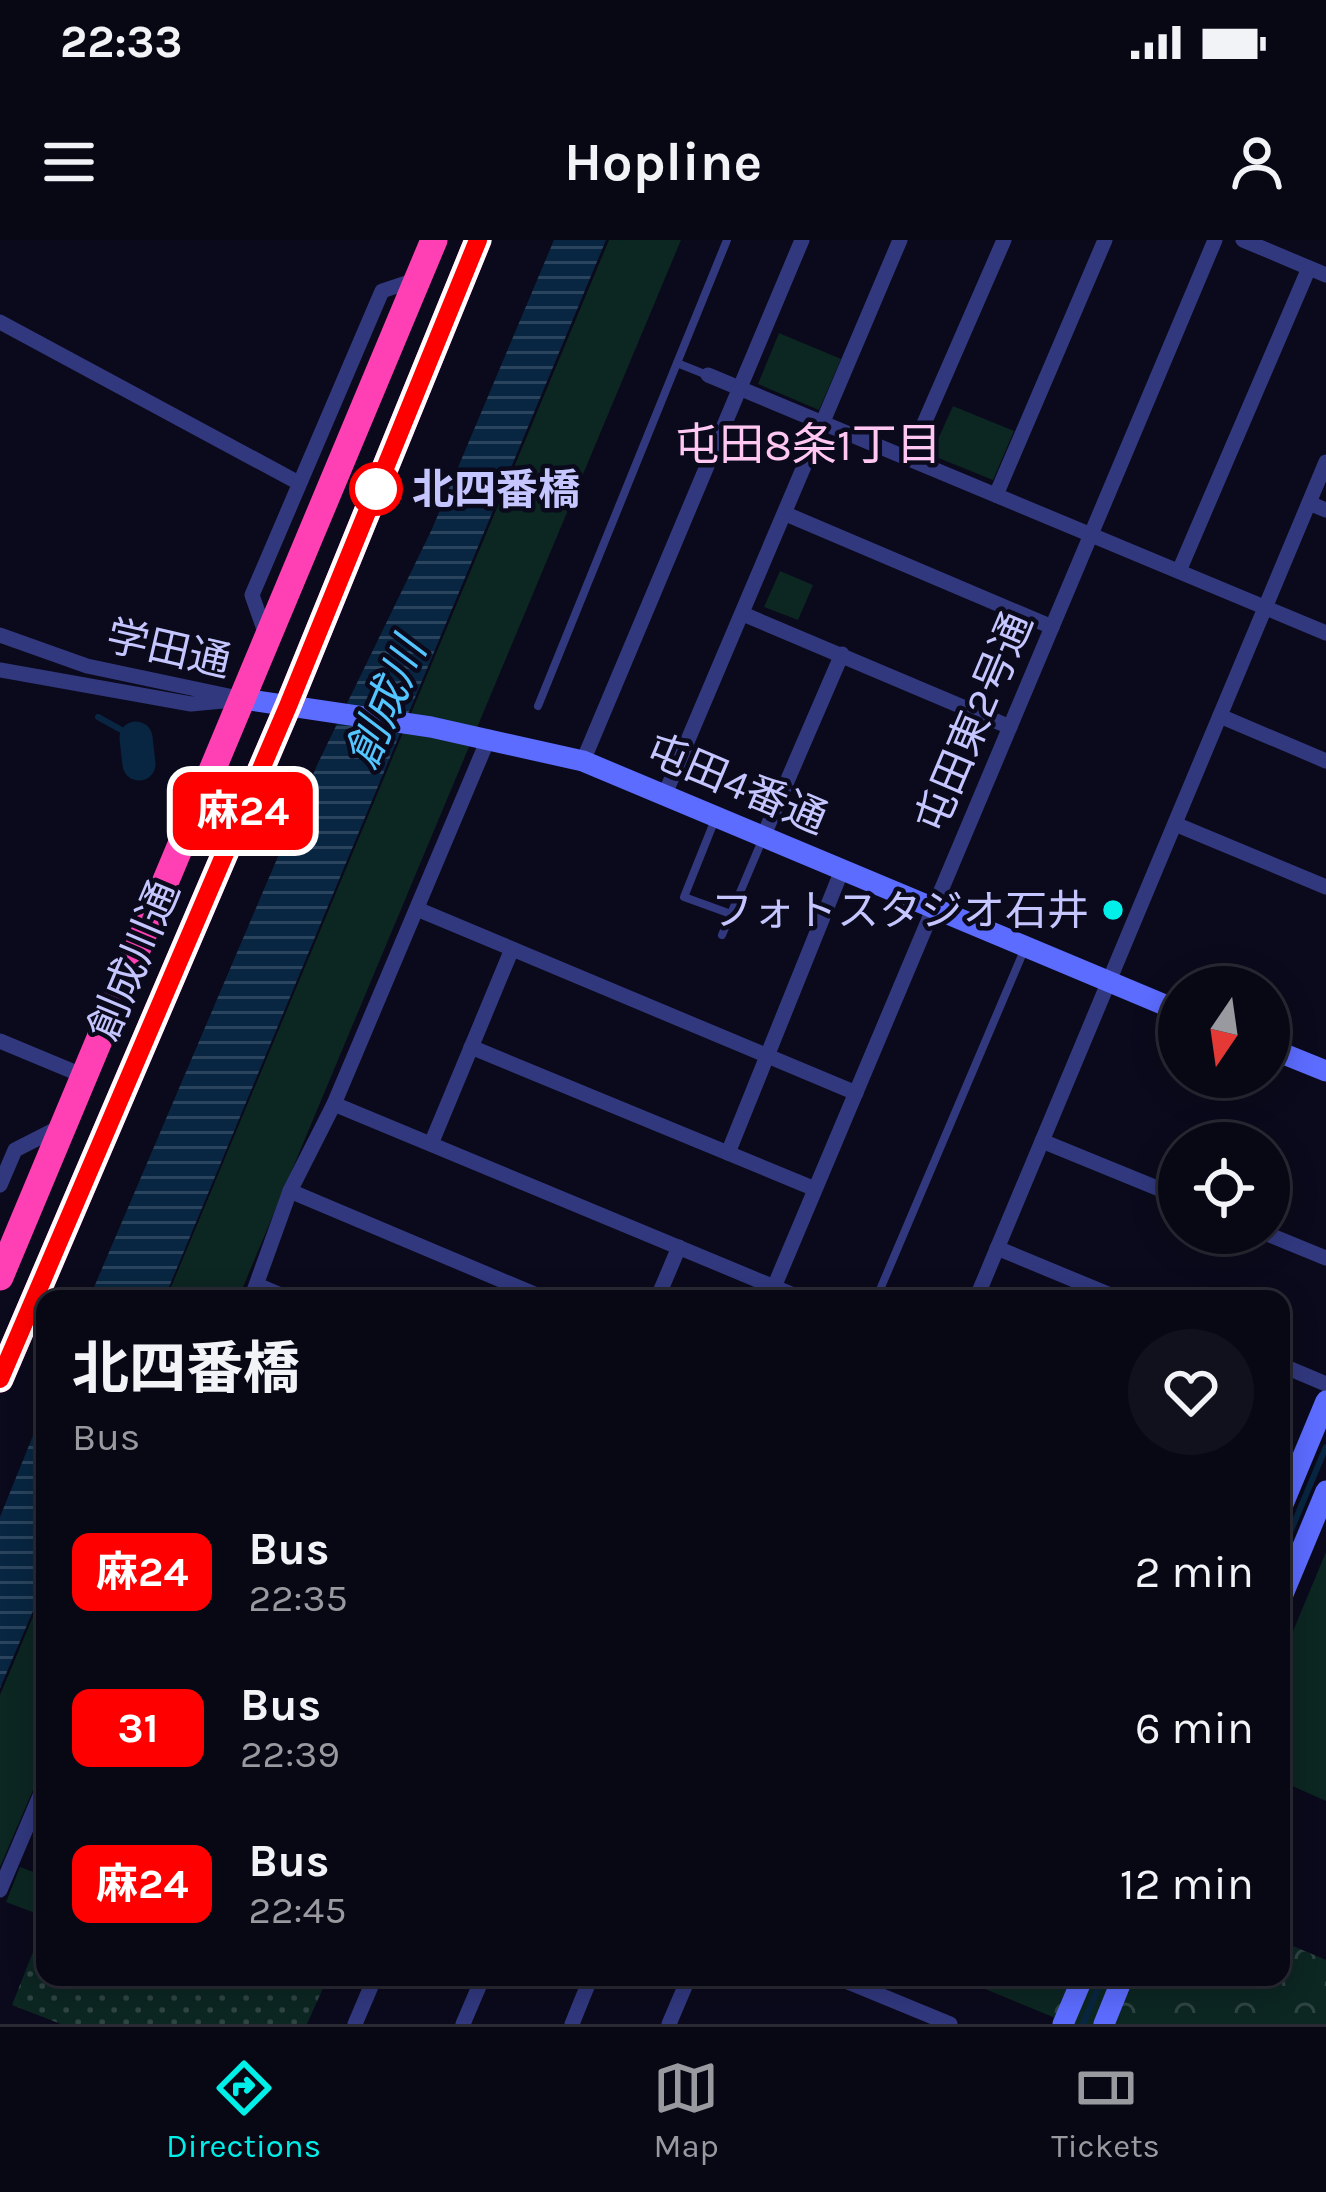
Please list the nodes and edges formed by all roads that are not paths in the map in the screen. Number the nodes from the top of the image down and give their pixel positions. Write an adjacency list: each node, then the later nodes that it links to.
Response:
1 (434, 240): 12 (highway, 創成川通)
2 (478, 240): 36 (highway, 創成川通)
3 (727, 240): 14 (lane)
4 (802, 240): 16 (street)
5 (900, 240): 17 (street)
6 (1004, 240): 18 (street)
7 (1105, 240): 21 (street)
8 (1215, 240): 25 (street, 屯田東2号通)
9 (1244, 240): 10 (street)
10 (1309, 268): 11 (street); 26 (street)
11 (1326, 275)
12 (417, 280): 20 (street); 32 (highway, 創成川通)
13 (0, 322): 20 (street)
14 (677, 363): 15 (lane); 37 (lane)
15 (708, 375): 16 (street)
16 (740, 387): 17 (street); 41 (street)
17 (824, 422): 18 (street); 24 (street)
18 (909, 458): 21 (street)
19 (1326, 462): 22 (street)
20 (297, 482): 32 (street)
21 (996, 495): 25 (street)
22 (1309, 503): 23 (street); 27 (street)
23 (1326, 510)
24 (786, 514): 28 (street); 29 (street)
25 (1091, 535): 26 (street); 29 (street, 屯田東2号通)
26 (1179, 571): 27 (street)
27 (1265, 608): 30 (street); 38 (street)
28 (742, 614): 33 (street); 43 (street)
29 (1052, 627): 39 (street, 屯田東2号通)
30 (1326, 633)
31 (0, 635): 35 (street, 学田通)
32 (267, 638): 35 (highway, 創成川通)
33 (842, 654): 39 (street); 46 (street)
34 (0, 670): 35 (street, 学田通)
35 (243, 699): 36 (street, 屯田4番通); 62 (highway, 創成川通)
36 (288, 706): 40 (street, 屯田4番通); 78 (highway, 創成川通)
37 (538, 706)
38 (1220, 716): 42 (street); 45 (street)
39 (1010, 727): 49 (street, 屯田東2号通)
40 (490, 737): 41 (street, 屯田4番通); 50 (street)
41 (583, 761): 43 (street, 屯田4番通)
42 (1326, 761)
43 (665, 794): 44 (street, 屯田4番通)
44 (717, 817): 46 (street, 屯田4番通); 51 (lane)
45 (1175, 824): 48 (street); 55 (street)
46 (764, 837): 47 (street, 屯田4番通); 51 (lane)
47 (842, 869): 49 (street, 屯田4番通); 59 (street)
48 (1326, 887)
49 (934, 908): 53 (street, 屯田4番通); 63 (street, 屯田東2号通)
50 (417, 909): 54 (street); 64 (street)
51 (731, 914): 52 (lane)
52 (722, 935)
53 (1025, 946): 55 (street, 屯田4番通); 84 (lane)
54 (512, 949): 58 (street); 59 (street)
55 (1108, 982): 56 (street, 屯田4番通); 66 (street)
56 (1158, 1002)
57 (0, 1041): 62 (street)
58 (471, 1047): 67 (street); 68 (street)
59 (767, 1056): 63 (street); 68 (street)
60 (1290, 1056): 61 (street)
61 (1326, 1071)
62 (84, 1076): 65 (highway, 創成川通)
63 (856, 1093): 70 (street, 屯田東2号通)
64 (334, 1104): 67 (street); 72 (street)
65 (64, 1125): 69 (street); 77 (highway, 創成川通)
66 (1042, 1141): 71 (street); 75 (street)
67 (431, 1144): 74 (street)
68 (728, 1153): 70 (street)
69 (0, 1185)
70 (815, 1189): 83 (street, 屯田東2号通)
71 (1158, 1189)
72 (290, 1190): 79 (street); 80 (street)
73 (1290, 1243): 76 (street)
74 (679, 1247): 81 (street); 82 (street)
75 (997, 1248): 85 (street); 86 (street)
76 (1326, 1258)
77 (0, 1277)
78 (38, 1290)
79 (255, 1290)
80 (524, 1290)
81 (661, 1290)
82 (765, 1290)
83 (772, 1290)
84 (880, 1290)
85 (980, 1290)
86 (1098, 1290)
87 (36, 1295): 89 (highway, 創成川通)
88 (1290, 1369): 90 (street)
89 (0, 1379)
90 (1326, 1384)
91 (1326, 1401): 92 (street)
92 (1290, 1488)
93 (1290, 1501): 94 (street)
94 (1320, 1505): 95 (street)
95 (1290, 1577)
96 (36, 1805): 97 (street)
97 (0, 1891)
98 (371, 1986): 105 (street)
99 (479, 1986): 106 (street)
100 (587, 1986): 107 (street)
101 (685, 1986): 108 (street)
102 (858, 1986): 109 (street)
103 (1079, 1986): 110 (street)
104 (1120, 1986): 111 (street)
105 (355, 2024)
106 (463, 2024)
107 (572, 2024)
108 (670, 2024)
109 (950, 2024)
110 (1064, 2024)
111 (1104, 2024)

